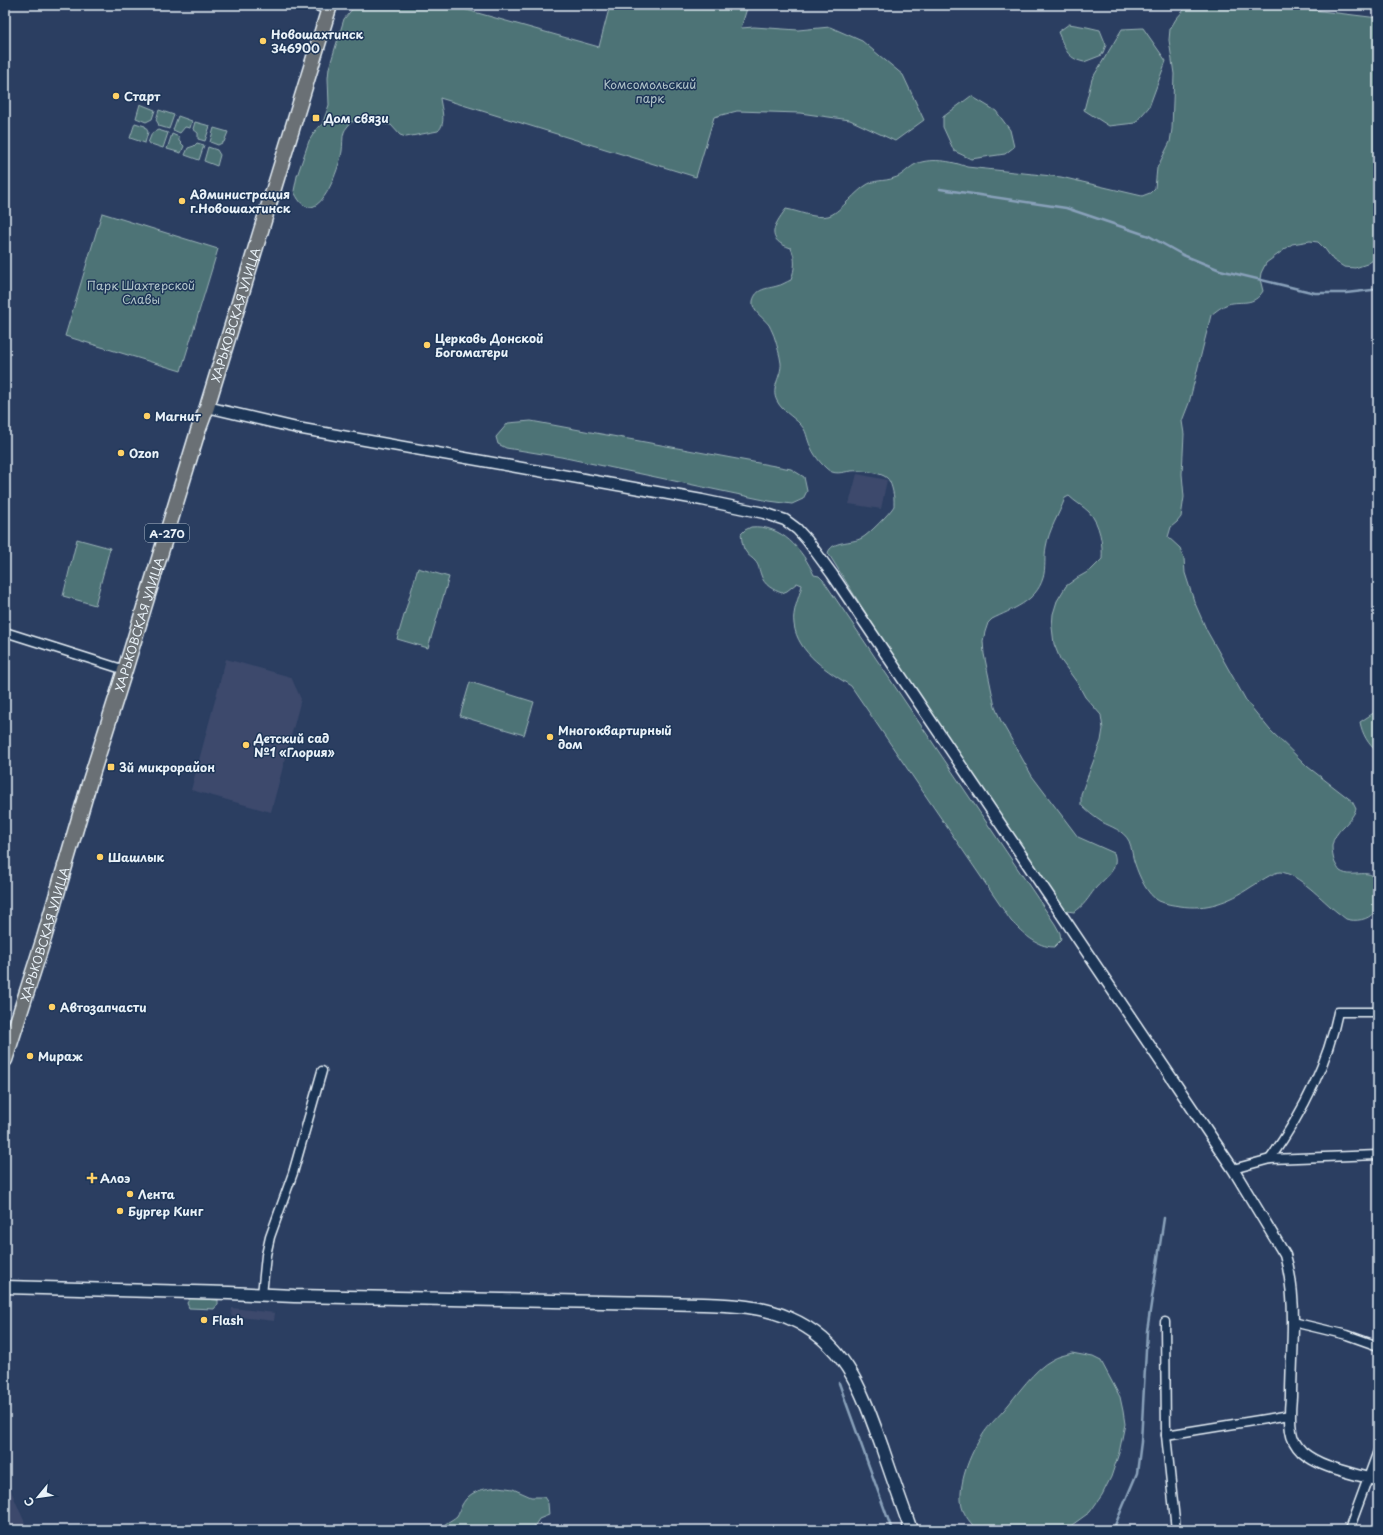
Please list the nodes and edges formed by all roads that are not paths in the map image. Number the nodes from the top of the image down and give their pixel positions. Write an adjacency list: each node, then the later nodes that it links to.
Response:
1 (313, 5): 2 (street)
2 (329, 8): 3 (highway, ХАРЬКОВСКАЯ УЛИЦА / А-270)
3 (207, 407): 5 (highway, ХАРЬКОВСКАЯ УЛИЦА / А-270); 11 (street)
4 (5, 632): 5 (street)
5 (126, 670): 7 (highway, ХАРЬКОВСКАЯ УЛИЦА / А-270)
6 (1378, 1012): 10 (street)
7 (5, 1060)
8 (322, 1071): 13 (street)
9 (1378, 1155): 10 (street)
10 (1270, 1159): 11 (street)
11 (1233, 1169): 15 (street)
12 (5, 1287): 13 (main road)
13 (262, 1295): 21 (main road)
14 (1165, 1322): 18 (street)
15 (1293, 1322): 16 (street); 17 (street)
16 (1378, 1346)
17 (1290, 1415): 18 (street); 20 (street)
18 (1166, 1435): 22 (street)
19 (1378, 1452): 20 (street)
20 (1373, 1480): 23 (street)
21 (911, 1530)
22 (1176, 1530)
23 (1349, 1530)

